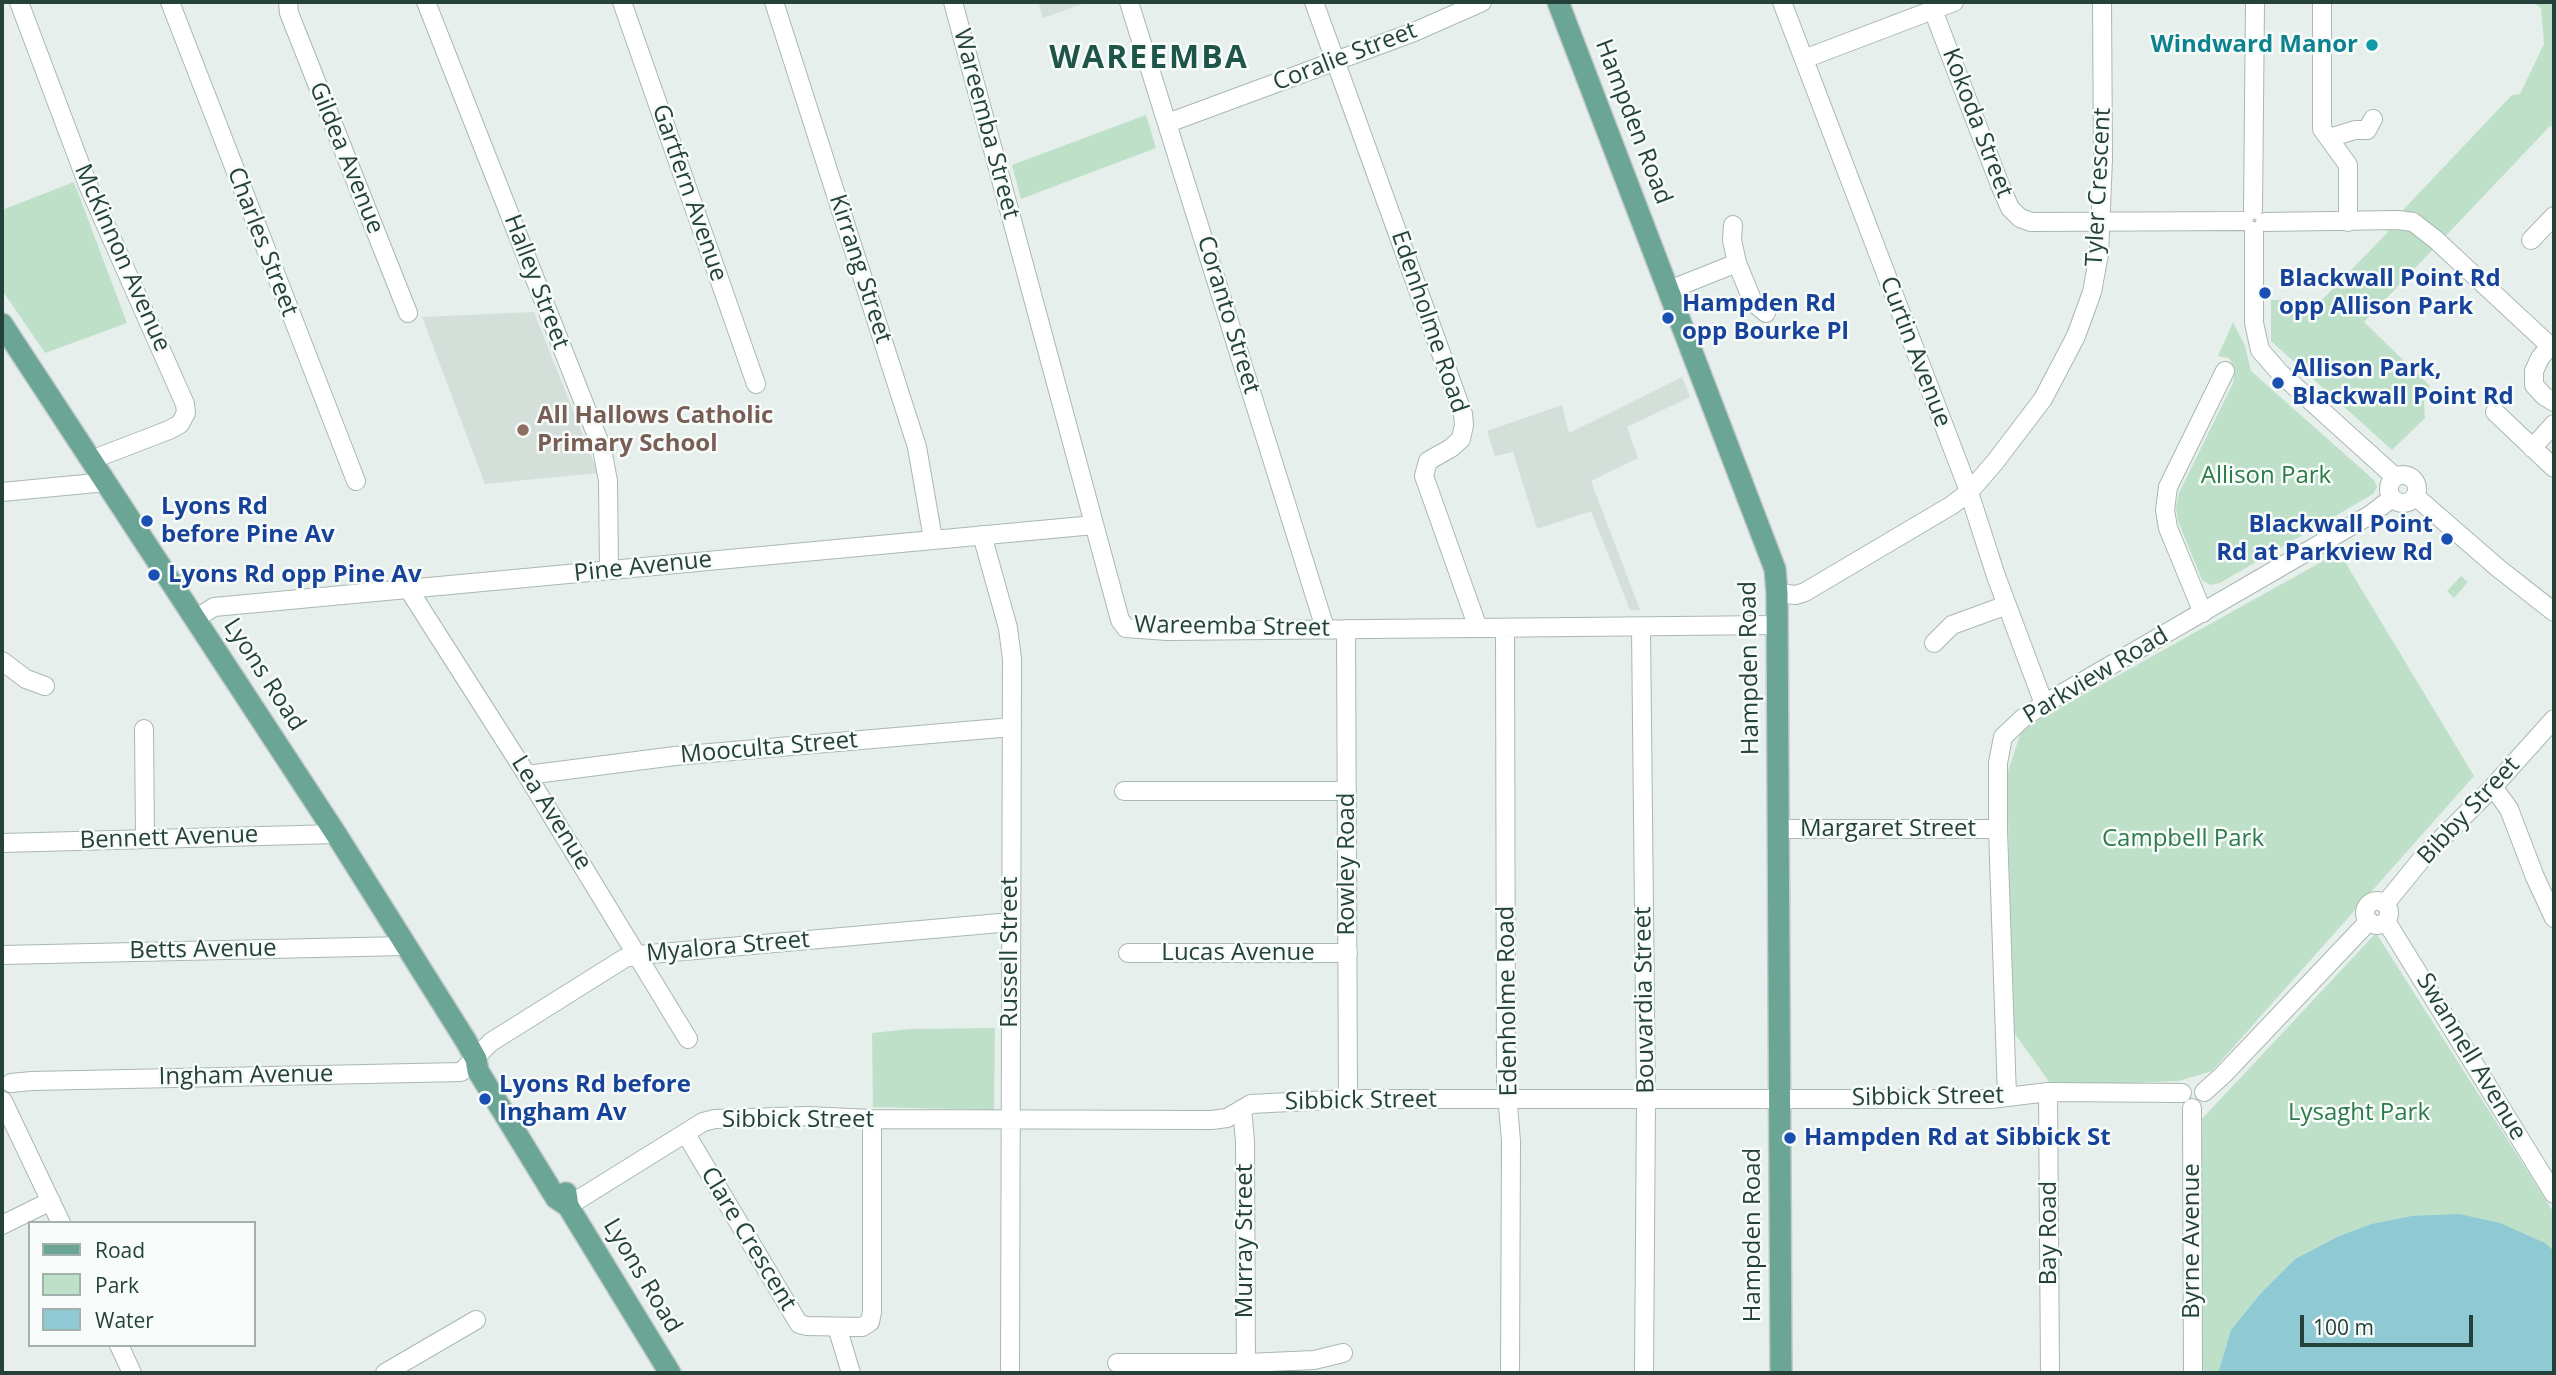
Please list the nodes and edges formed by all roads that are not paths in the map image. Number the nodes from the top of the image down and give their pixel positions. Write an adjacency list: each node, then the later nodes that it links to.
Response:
1 (19, 2): 41 (street, McKinnon Avenue)
2 (170, 2): 44 (street, Charles Street)
3 (288, 2): 31 (street, Gildea Avenue)
4 (426, 2): 53 (street, Halley Street)
5 (622, 2): 36 (street, Gartfern Avenue)
6 (775, 2): 52 (street, Kirrang Street)
7 (953, 2): 50 (street, Wareemba Street)
8 (1129, 2): 21 (street, Coranto Street)
9 (1314, 2): 19 (street, Edenholme Road)
10 (1482, 2): 19 (street, Coralie Street)
11 (1558, 2): 30 (main road, Hampden Road)
12 (1782, 2): 18 (street, Curtin Avenue)
13 (1954, 2): 17 (street)
14 (2102, 2): 25 (street, Tyler Crescent)
15 (2255, 2): 24 (street)
16 (2322, 2): 22 (street)
17 (1933, 10): 18 (street); 25 (street, Kokoda Street)
18 (1804, 59): 47 (street, Curtin Avenue)
19 (1336, 61): 21 (street, Coralie Street); 63 (street, Edenholme Road)
20 (2373, 119): 22 (street)
21 (1168, 123): 62 (street, Coranto Street)
22 (2329, 138): 26 (street)
23 (2554, 216): 28 (street)
24 (2254, 221): 25 (street, Kokoda Street); 26 (street, Kokoda Street); 43 (street)
25 (2101, 222): 47 (street, Tyler Crescent)
26 (2348, 222): 34 (street, Kokoda Street)
27 (1732, 225): 29 (street)
28 (2531, 240)
29 (1737, 263): 30 (street); 32 (street)
30 (1669, 290): 55 (main road, Hampden Road)
31 (408, 313)
32 (1766, 313)
33 (2, 324): 41 (main road, Lyons Road)
34 (2552, 345): 37 (street)
35 (2225, 371): 58 (street)
36 (756, 384)
37 (2554, 402)
38 (2495, 412): 40 (street)
39 (2554, 424): 40 (street)
40 (2532, 448): 42 (street)
41 (91, 460): 45 (main road, Lyons Road)
42 (2554, 468)
43 (2395, 477): 48 (street); 49 (street)
44 (356, 481)
45 (106, 482): 46 (street); 59 (main road, Lyons Road)
46 (2, 492)
47 (1969, 492): 55 (street, Tyler Crescent); 56 (street, Curtin Avenue)
48 (2415, 496): 49 (street); 57 (street)
49 (2392, 498): 58 (street, Parkview Road)
50 (1094, 524): 51 (street, Pine Avenue); 62 (street, Wareemba Street)
51 (982, 535): 52 (street, Pine Avenue); 71 (street, Russell Street)
52 (933, 539): 53 (street, Pine Avenue)
53 (609, 570): 54 (street, Pine Avenue)
54 (409, 590): 59 (street, Pine Avenue); 73 (street, Lea Avenue)
55 (1777, 593): 60 (main road, Hampden Road)
56 (2007, 605): 66 (street); 69 (street, Curtin Avenue)
57 (2554, 612)
58 (2203, 613): 69 (street, Parkview Road)
59 (195, 619): 79 (main road, Lyons Road)
60 (1777, 625): 61 (street, Wareemba Street); 78 (main road, Hampden Road)
61 (1641, 627): 64 (street, Wareemba Street); 100 (street, Bouvardia Street)
62 (1325, 628): 65 (street, Wareemba Street)
63 (1478, 628): 64 (street, Wareemba Street); 65 (street, Wareemba Street)
64 (1505, 628): 99 (street, Edenholme Road)
65 (1346, 629): 76 (street, Rowley Road)
66 (1934, 643)
67 (2, 661): 68 (street)
68 (45, 687)
69 (2044, 704): 77 (street, Parkview Road)
70 (2554, 719): 74 (street, Bibby Street)
71 (1012, 727): 73 (street, Mooculta Street); 84 (street, Russell Street)
72 (144, 729): 80 (street)
73 (527, 775): 89 (street, Lea Avenue)
74 (2493, 787): 82 (street, Bibby Street); 83 (street)
75 (1124, 790): 76 (street)
76 (1347, 790): 87 (street, Rowley Road)
77 (1998, 829): 78 (street, Margaret Street); 96 (street, Parkview Road)
78 (1778, 830): 98 (main road, Hampden Road)
79 (336, 834): 80 (street, Bennett Avenue); 85 (main road, Lyons Road)
80 (145, 838): 81 (street, Bennett Avenue)
81 (2, 843)
82 (2380, 915): 94 (street, Bibby Street); 107 (street, Swannell Avenue)
83 (2554, 918)
84 (1010, 922): 89 (street, Myalora Street); 105 (street, Russell Street)
85 (404, 946): 88 (street, Betts Avenue); 91 (main road, Lyons Road)
86 (1128, 953): 87 (street, Lucas Avenue)
87 (1348, 953): 97 (street, Rowley Road)
88 (2, 955)
89 (639, 955): 90 (street, Lea Avenue); 91 (street, Myalora Street)
90 (688, 1039)
91 (476, 1059): 92 (street, Ingham Avenue); 109 (main road, Lyons Road)
92 (6, 1078): 101 (street)
93 (2048, 1092): 95 (street, Sibbick Street); 96 (street, Sibbick Street); 126 (street, Bay Road)
94 (2204, 1092): 95 (street); 102 (street)
95 (2182, 1093): 102 (street)
96 (2007, 1097): 98 (street, Sibbick Street)
97 (1348, 1099): 99 (street, Sibbick Street); 103 (street, Sibbick Street)
98 (1779, 1099): 100 (street, Sibbick Street); 125 (main road, Hampden Road)
99 (1508, 1100): 100 (street, Sibbick Street); 123 (street, Edenholme Road)
100 (1646, 1100): 124 (street, Bouvardia Street)
101 (2, 1101): 108 (street)
102 (2192, 1108): 127 (street, Byrne Avenue)
103 (1242, 1109): 105 (street, Sibbick Street); 117 (street, Murray Street)
104 (872, 1119): 105 (street, Sibbick Street); 106 (street, Sibbick Street); 113 (street, Clare Crescent)
105 (1009, 1120): 122 (street, Russell Street)
106 (685, 1134): 109 (street, Sibbick Street); 113 (street, Clare Crescent)
107 (2554, 1194)
108 (51, 1201): 110 (street); 111 (street)
109 (568, 1206): 120 (main road, Lyons Road)
110 (60, 1221)
111 (2, 1225)
112 (476, 1320): 119 (street)
113 (837, 1327): 121 (street)
114 (120, 1347): 118 (street)
115 (1343, 1353): 117 (street)
116 (1117, 1363): 117 (street)
117 (1246, 1368)
118 (132, 1373)
119 (385, 1373)
120 (670, 1373)
121 (851, 1373)
122 (1010, 1373)
123 (1510, 1373)
124 (1644, 1373)
125 (1780, 1373)
126 (2050, 1373)
127 (2193, 1373)

